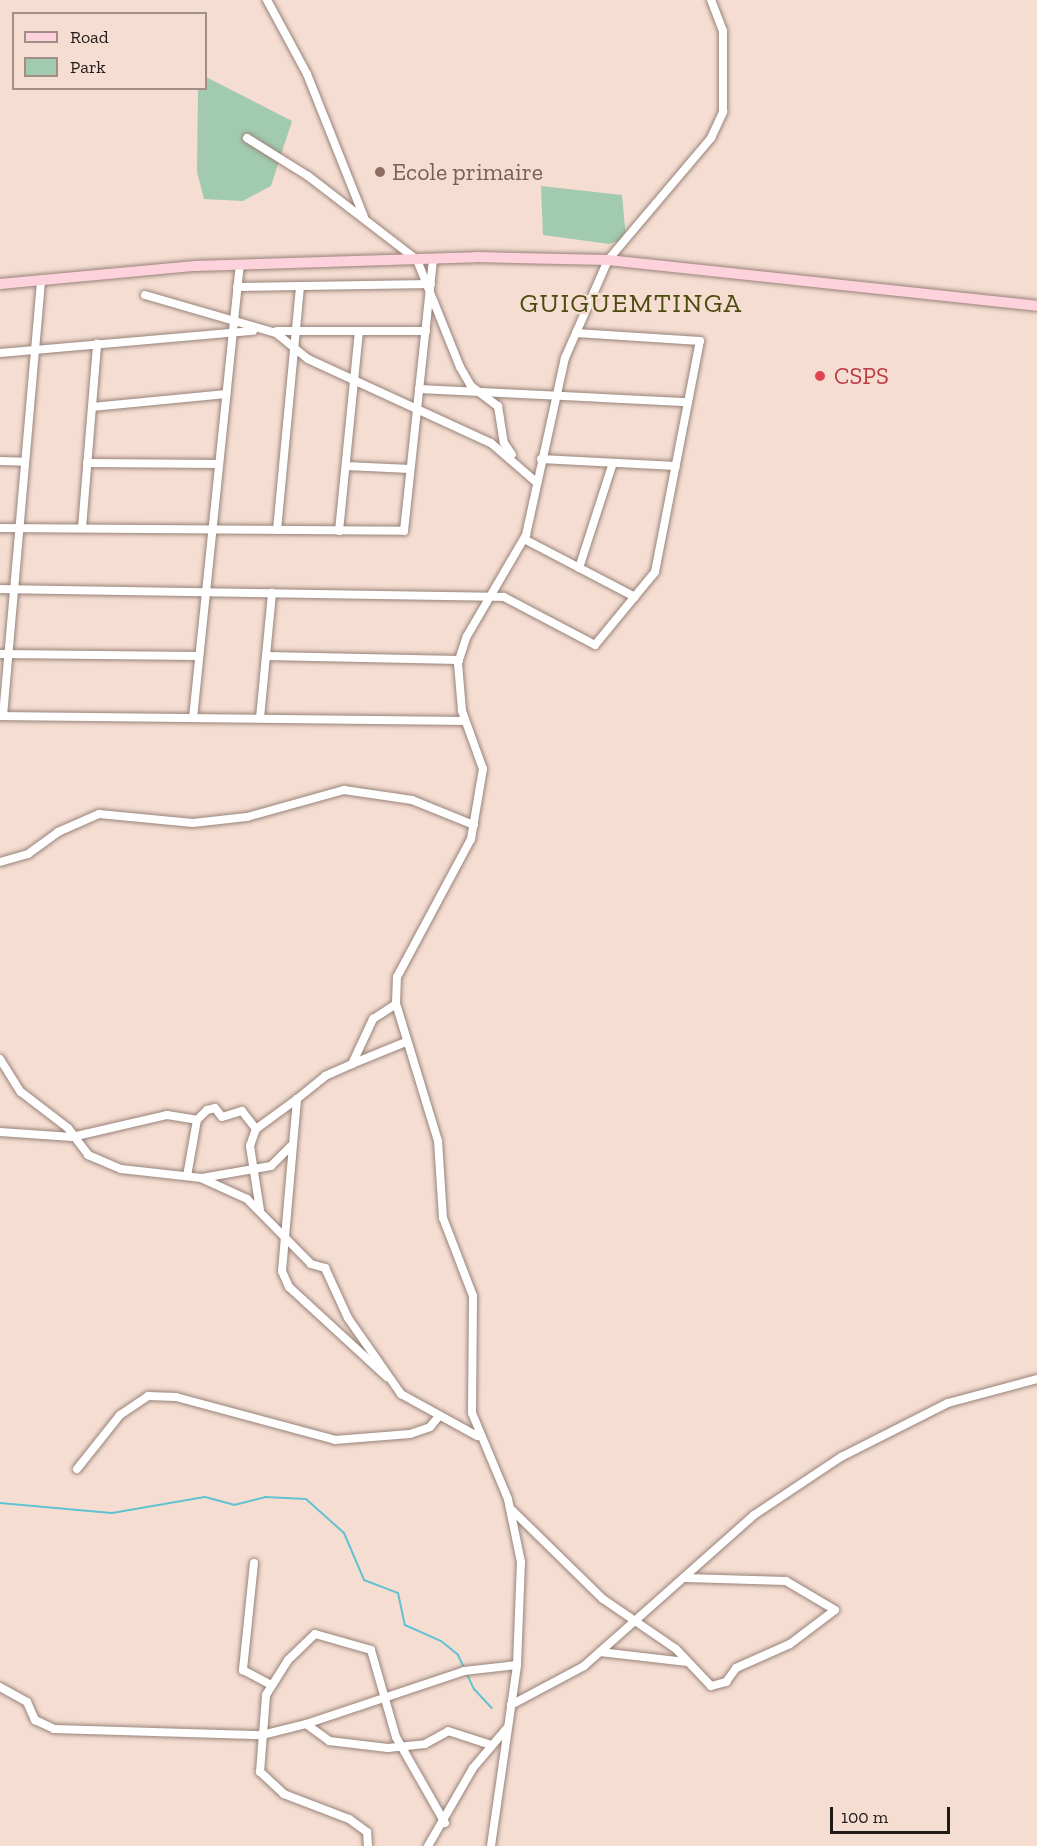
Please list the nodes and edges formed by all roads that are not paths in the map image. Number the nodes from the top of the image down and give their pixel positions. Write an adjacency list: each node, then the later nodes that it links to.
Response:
1 (267, 0): 4 (street)
2 (711, 0): 7 (street)
3 (247, 138): 4 (street)
4 (367, 223): 5 (street)
5 (417, 260): 6 (street); 8 (street); 11 (street)
6 (433, 260): 7 (street); 11 (street)
7 (608, 260): 15 (street); 22 (street)
8 (240, 264): 9 (street); 13 (street)
9 (41, 280): 10 (street); 25 (street)
10 (0, 284)
11 (431, 284): 12 (street); 20 (street); 29 (street)
12 (300, 286): 13 (street); 19 (street)
13 (237, 287): 16 (street)
14 (145, 295): 16 (street)
15 (1037, 306)
16 (234, 321): 17 (street); 18 (street)
17 (233, 331): 18 (street); 24 (street); 30 (street)
18 (266, 331): 19 (street); 23 (street)
19 (296, 331): 21 (street); 23 (street)
20 (426, 331): 21 (street); 28 (street)
21 (359, 332): 27 (street)
22 (576, 333): 31 (street); 32 (street)
23 (294, 343): 27 (street); 50 (street)
24 (97, 344): 25 (street); 33 (street)
25 (35, 350): 26 (street); 38 (street)
26 (0, 353)
27 (354, 381): 34 (street); 42 (street)
28 (419, 389): 29 (street); 34 (street)
29 (483, 392): 31 (street); 36 (street)
30 (226, 394): 33 (street); 41 (street)
31 (556, 396): 32 (street); 35 (street)
32 (688, 402): 43 (street)
33 (92, 407): 39 (street)
34 (417, 411): 36 (street); 44 (street)
35 (541, 459): 40 (street); 45 (street)
36 (516, 460): 45 (street)
37 (0, 461): 38 (street)
38 (25, 462): 47 (street)
39 (87, 463): 41 (street); 48 (street)
40 (613, 463): 43 (street); 53 (street)
41 (219, 464): 49 (street)
42 (346, 466): 44 (street); 51 (street)
43 (676, 466): 59 (street)
44 (410, 470): 51 (street)
45 (536, 482): 52 (street)
46 (0, 528): 47 (street)
47 (20, 528): 48 (street); 55 (street)
48 (81, 528): 49 (street)
49 (213, 529): 50 (street); 56 (street)
50 (277, 530): 51 (street)
51 (339, 531)
52 (524, 539): 53 (street); 58 (street)
53 (579, 568): 59 (street)
54 (0, 589): 55 (street)
55 (14, 589): 56 (street); 60 (street)
56 (206, 592): 57 (street); 61 (street)
57 (272, 593): 58 (street); 62 (street)
58 (489, 597): 59 (street); 63 (street)
59 (634, 597)
60 (4, 654): 61 (street); 64 (street)
61 (200, 656): 65 (street)
62 (266, 656): 63 (street); 66 (street)
63 (459, 660): 67 (street)
64 (2, 716): 65 (street)
65 (193, 718): 66 (street)
66 (260, 718): 67 (street)
67 (465, 720): 68 (street)
68 (474, 825): 69 (street); 70 (street)
69 (0, 862)
70 (396, 1004): 71 (street); 73 (street)
71 (406, 1042): 73 (street); 88 (street)
72 (0, 1059): 78 (street)
73 (352, 1064): 74 (street)
74 (297, 1099): 76 (street); 79 (street)
75 (197, 1120): 76 (street); 78 (street); 81 (street)
76 (256, 1129): 80 (street)
77 (0, 1132): 78 (street)
78 (72, 1137): 81 (street)
79 (292, 1145): 80 (street); 84 (street)
80 (250, 1171): 82 (street); 83 (street)
81 (188, 1176): 82 (street)
82 (201, 1178): 83 (street)
83 (261, 1212): 84 (street)
84 (287, 1241): 86 (street); 86 (street)
85 (1037, 1379): 92 (street)
86 (394, 1382): 87 (street)
87 (438, 1417): 88 (street); 89 (street)
88 (478, 1437): 90 (street)
89 (77, 1469)
90 (511, 1509): 93 (street); 96 (street)
91 (254, 1563): 97 (street)
92 (685, 1578): 93 (street); 95 (street)
93 (636, 1621): 94 (street); 95 (street)
94 (600, 1652): 95 (street); 100 (street)
95 (687, 1662)
96 (517, 1665): 99 (street); 100 (street)
97 (271, 1685): 99 (street); 103 (street)
98 (0, 1687): 103 (street)
99 (389, 1698): 101 (street); 105 (street)
100 (511, 1705): 102 (street)
101 (306, 1724): 103 (street); 105 (street)
102 (507, 1728): 104 (street); 109 (street)
103 (262, 1735): 107 (street)
104 (491, 1745): 105 (street); 106 (street)
105 (406, 1749): 106 (street)
106 (445, 1823): 108 (street)
107 (368, 1846)
108 (428, 1846)
109 (491, 1846)

